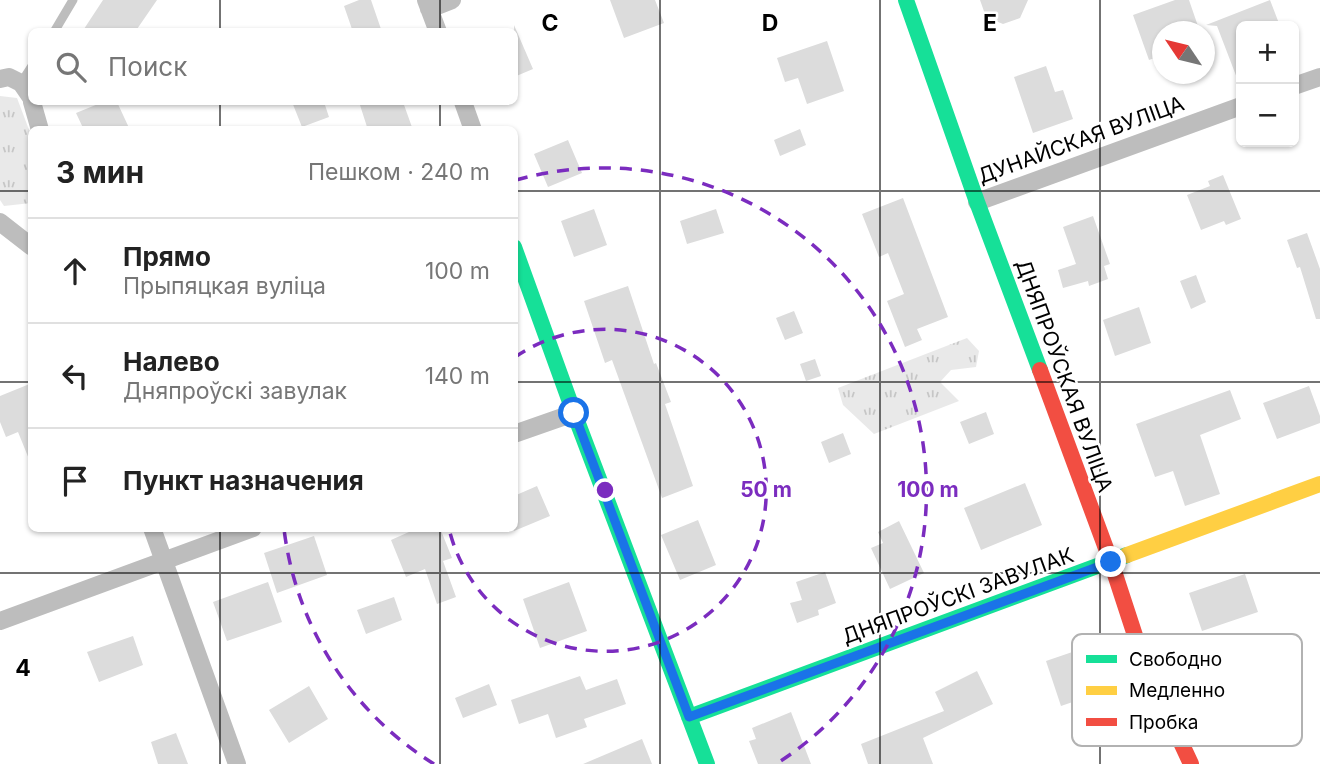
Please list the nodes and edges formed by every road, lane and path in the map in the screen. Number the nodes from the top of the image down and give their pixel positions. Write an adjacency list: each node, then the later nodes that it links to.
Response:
1 (74, 0): 5 (lane)
2 (452, 0): 4 (street)
3 (906, 0): 18 (street, ДНЯПРОЎСКАЯ ВУЛІЦА)
4 (428, 4): 6 (street)
5 (56, 28)
6 (437, 28)
7 (28, 72): 10 (lane)
8 (1320, 77): 11 (street)
9 (0, 79): 10 (street)
10 (21, 83): 12 (street)
11 (1299, 84)
12 (28, 94)
13 (33, 105): 16 (street)
14 (464, 105): 17 (street)
15 (1236, 108): 18 (street, ДУНАЙСКАЯ ВУЛІЦА)
16 (39, 126)
17 (472, 126)
18 (977, 202): 28 (street, ДНЯПРОЎСКАЯ ВУЛІЦА)
19 (0, 222): 20 (street)
20 (28, 244)
21 (518, 258): 22 (street)
22 (574, 413): 23 (street); 31 (street)
23 (518, 433)
24 (1320, 484): 28 (street, ДНЯПРОЎСКІ ЗАВУЛАК)
25 (153, 532): 27 (street)
26 (242, 532): 27 (street)
27 (164, 561): 29 (street); 33 (street)
28 (1111, 562): 30 (street, ДНЯПРОЎСКАЯ ВУЛІЦА); 31 (street, ДНЯПРОЎСКІ ЗАВУЛАК)
29 (0, 621)
30 (1135, 634)
31 (689, 717): 34 (street)
32 (1183, 746): 35 (street, ДНЯПРОЎСКАЯ ВУЛІЦА)
33 (237, 764)
34 (706, 764)
35 (1191, 764)

